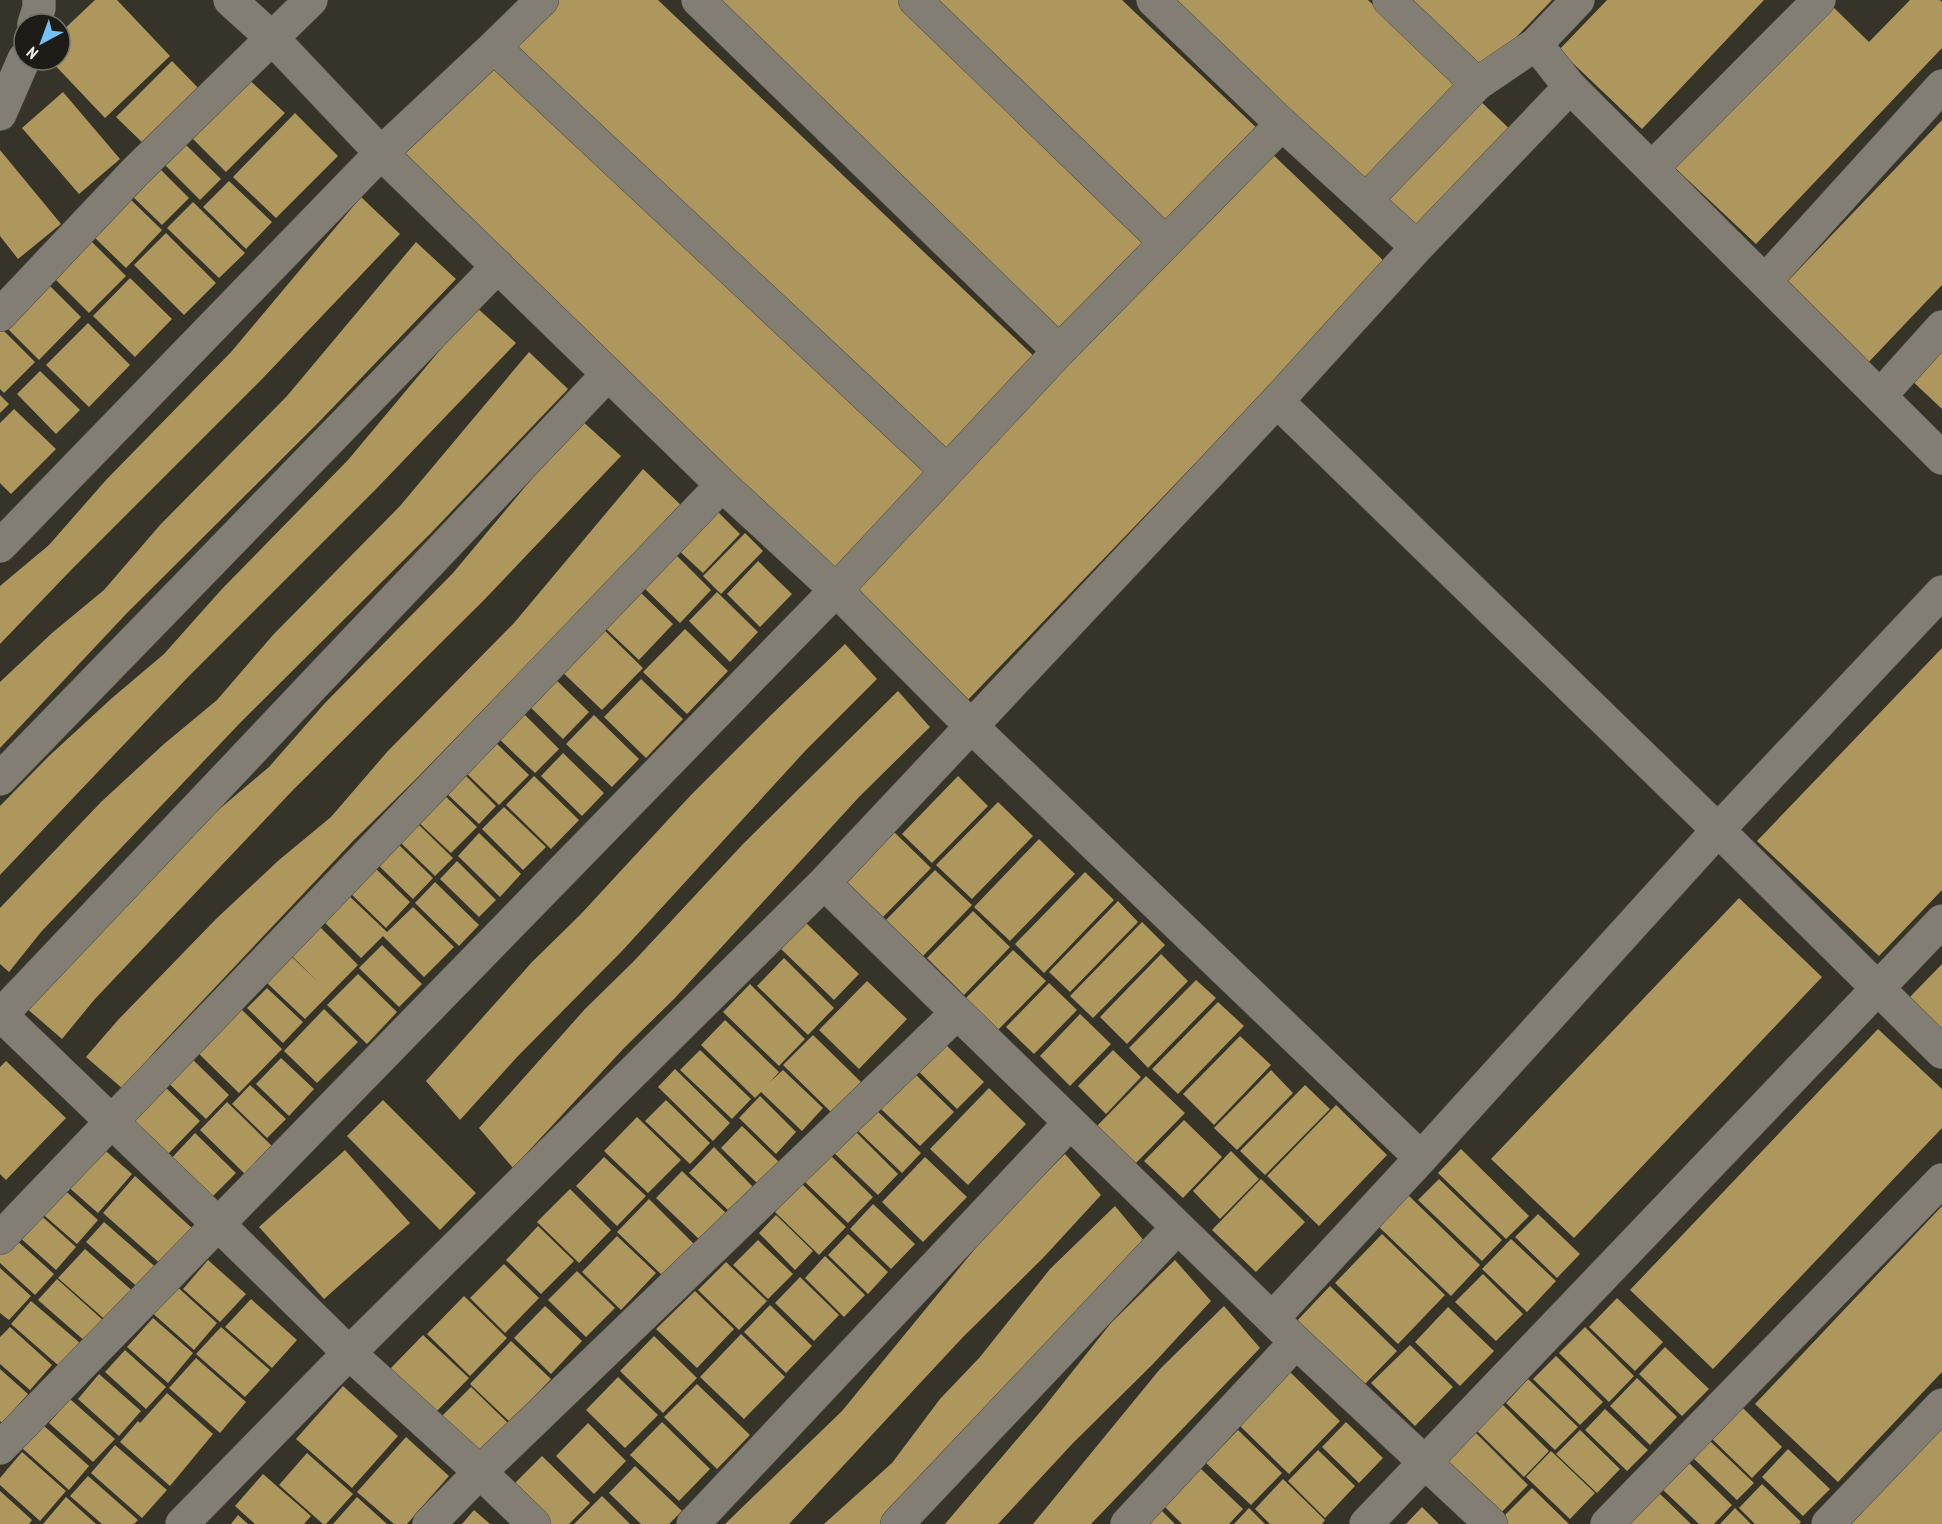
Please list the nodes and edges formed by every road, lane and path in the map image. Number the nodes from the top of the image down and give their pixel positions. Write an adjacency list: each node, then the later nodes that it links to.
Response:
1 (230, 0): 10 (street)
2 (311, 0): 10 (street)
3 (542, 0): 12 (street)
4 (698, 0): 28 (street)
5 (915, 0): 22 (street)
6 (1153, 0): 18 (street)
7 (1389, 0): 14 (street)
8 (1578, 0): 11 (street)
9 (1819, 0): 20 (street)
10 (273, 39): 19 (street); 26 (street)
11 (1536, 44): 14 (street); 16 (street)
12 (494, 47): 19 (street); 33 (street)
13 (18, 72): 17 (street)
14 (1477, 84): 21 (street)
15 (1942, 86): 25 (street)
16 (1570, 87): 20 (street); 23 (street)
17 (0, 114)
18 (1282, 124): 21 (street); 22 (street)
19 (381, 153): 24 (street); 35 (street)
20 (1652, 168): 25 (street)
21 (1366, 200): 23 (street)
22 (1165, 242): 28 (street)
23 (1417, 247): 31 (street)
24 (498, 266): 29 (street); 39 (street)
25 (1766, 280): 30 (street)
26 (0, 315)
27 (1942, 327): 30 (street)
28 (1059, 351): 33 (street)
29 (608, 374): 34 (street); 45 (street)
30 (1880, 396): 32 (street)
31 (1277, 401): 38 (street); 40 (street)
32 (1942, 458)
33 (947, 471): 36 (street)
34 (723, 485): 36 (street); 47 (street)
35 (0, 546)
36 (836, 590): 38 (street); 51 (street)
37 (1942, 592): 40 (street)
38 (971, 726): 41 (street); 49 (street)
39 (0, 779)
40 (1718, 830): 43 (street); 49 (street)
41 (824, 883): 44 (street); 56 (street)
42 (1942, 921): 43 (street)
43 (1876, 988): 46 (street); 59 (street)
44 (957, 1013): 48 (street); 60 (street)
45 (1, 1015): 47 (street)
46 (1942, 1052)
47 (111, 1122): 51 (street); 53 (street)
48 (1070, 1124): 52 (street); 64 (street)
49 (1421, 1158): 54 (street)
50 (1942, 1180): 69 (street)
51 (218, 1224): 56 (street); 58 (street)
52 (1177, 1228): 54 (street); 65 (street)
53 (2, 1232)
54 (1272, 1319): 55 (street)
55 (1296, 1342): 59 (street); 66 (street)
56 (348, 1353): 60 (street); 61 (street)
57 (1942, 1405): 70 (street)
58 (0, 1448)
59 (1426, 1462): 67 (street); 68 (street)
60 (480, 1472): 62 (street); 63 (street)
61 (182, 1524)
62 (429, 1524)
63 (534, 1524)
64 (693, 1524)
65 (897, 1524)
66 (1127, 1524)
67 (1366, 1524)
68 (1491, 1524)
69 (1607, 1524)
70 (1828, 1524)

